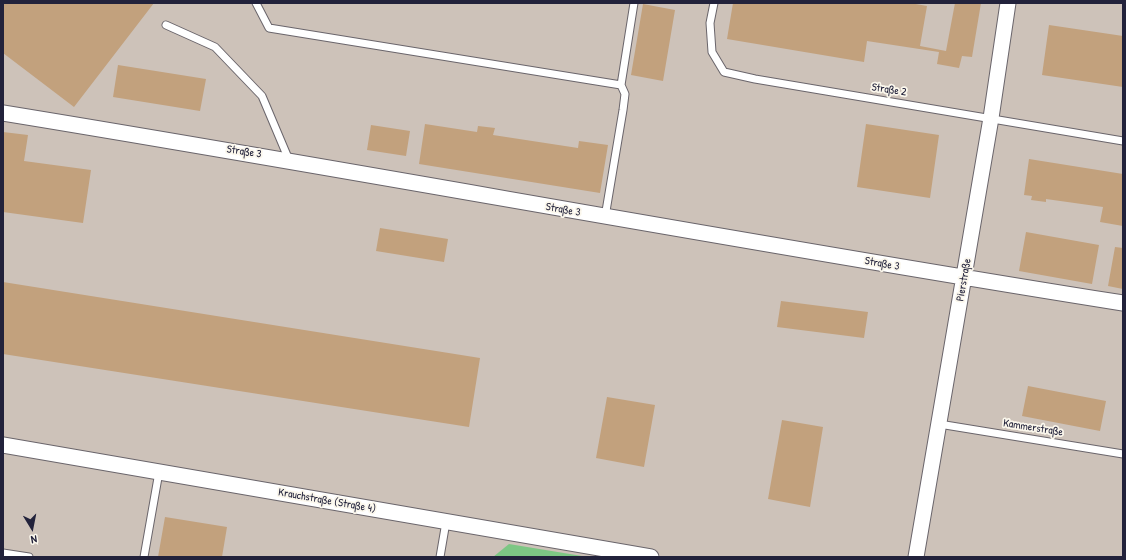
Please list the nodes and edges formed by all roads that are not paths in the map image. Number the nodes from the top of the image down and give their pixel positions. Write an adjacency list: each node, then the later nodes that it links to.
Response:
1 (256, 3): 6 (lane)
2 (634, 3): 6 (lane)
3 (714, 3): 8 (lane, Straße 2)
4 (1008, 3): 8 (street, Pierstraße)
5 (166, 25): 10 (lane)
6 (621, 86): 11 (lane)
7 (3, 113): 10 (street, Straße 3)
8 (991, 118): 9 (lane, Straße 2); 12 (street, Pierstraße)
9 (1123, 141)
10 (289, 160): 11 (street, Straße 3)
11 (605, 217): 12 (street, Straße 3)
12 (964, 278): 13 (street, Straße 3); 14 (street, Pierstraße)
13 (1123, 303)
14 (940, 424): 16 (lane, Kammerstraße); 24 (street, Pierstraße)
15 (3, 445): 17 (street, Krauchstraße (Straße 4))
16 (1123, 454)
17 (159, 472): 18 (street, Krauchstraße (Straße 4)); 21 (lane)
18 (446, 522): 22 (lane); 23 (street, Krauchstraße (Straße 4))
19 (3, 553): 20 (lane)
20 (29, 557)
21 (144, 557)
22 (440, 557)
23 (651, 557)
24 (916, 557)

